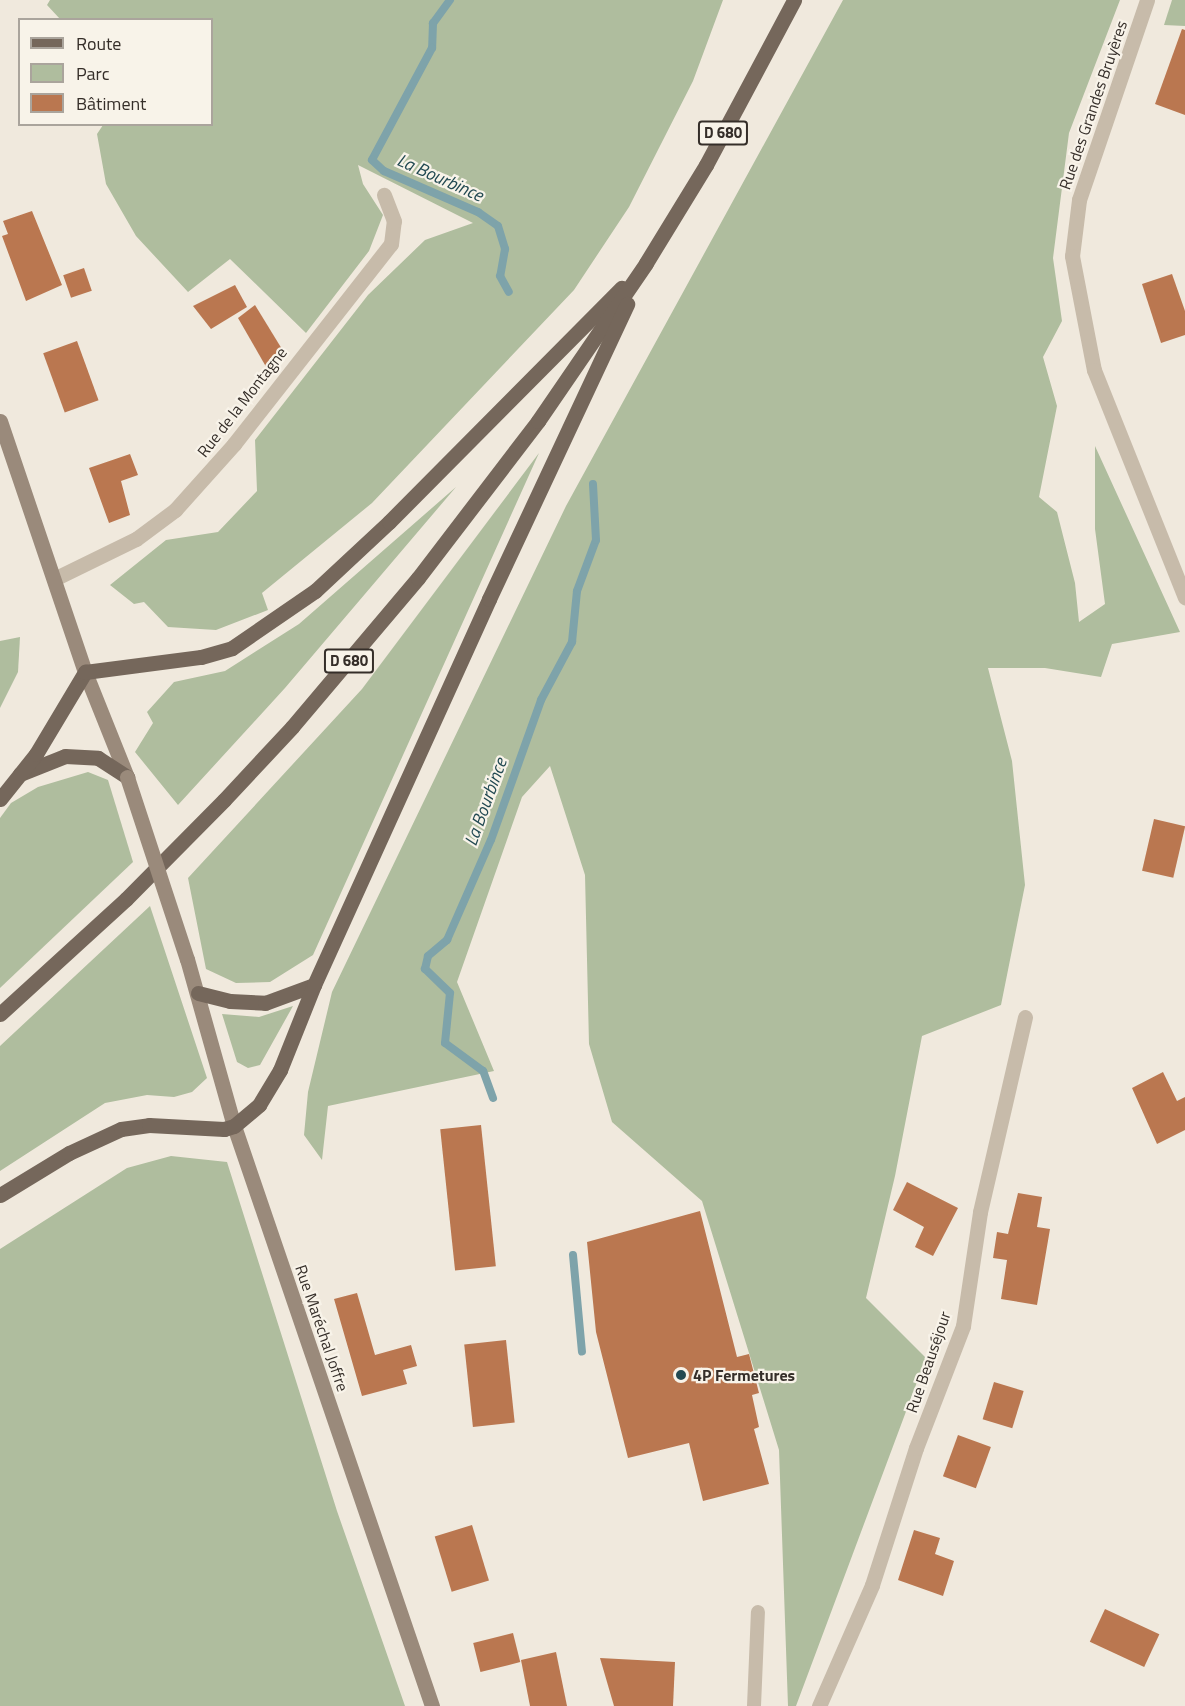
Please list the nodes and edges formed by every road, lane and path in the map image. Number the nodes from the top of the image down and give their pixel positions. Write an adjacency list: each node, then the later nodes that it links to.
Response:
1 (794, 0): 4 (main road, D 680)
2 (1147, 0): 7 (street, Rue des Grandes Bruyères)
3 (384, 195): 6 (street, Rue de la Montagne)
4 (646, 263): 8 (main road); 12 (main road); 14 (main road, D 680)
5 (0, 421): 6 (main road, Rue Maréchal Joffre)
6 (54, 579): 8 (main road, Rue Maréchal Joffre)
7 (1185, 598)
8 (85, 672): 9 (main road); 10 (main road, Rue Maréchal Joffre)
9 (19, 774): 10 (main road); 11 (main road)
10 (127, 777): 13 (main road, Rue Maréchal Joffre, bridge)
11 (0, 799)
12 (314, 985): 13 (main road); 16 (main road)
13 (198, 993): 16 (main road, Rue Maréchal Joffre)
14 (0, 1014)
15 (1025, 1017): 21 (street, Rue Beauséjour)
16 (234, 1126): 17 (main road); 19 (main road, Rue Maréchal Joffre)
17 (0, 1195)
18 (758, 1612): 20 (lane)
19 (432, 1706)
20 (754, 1706)
21 (819, 1706)

